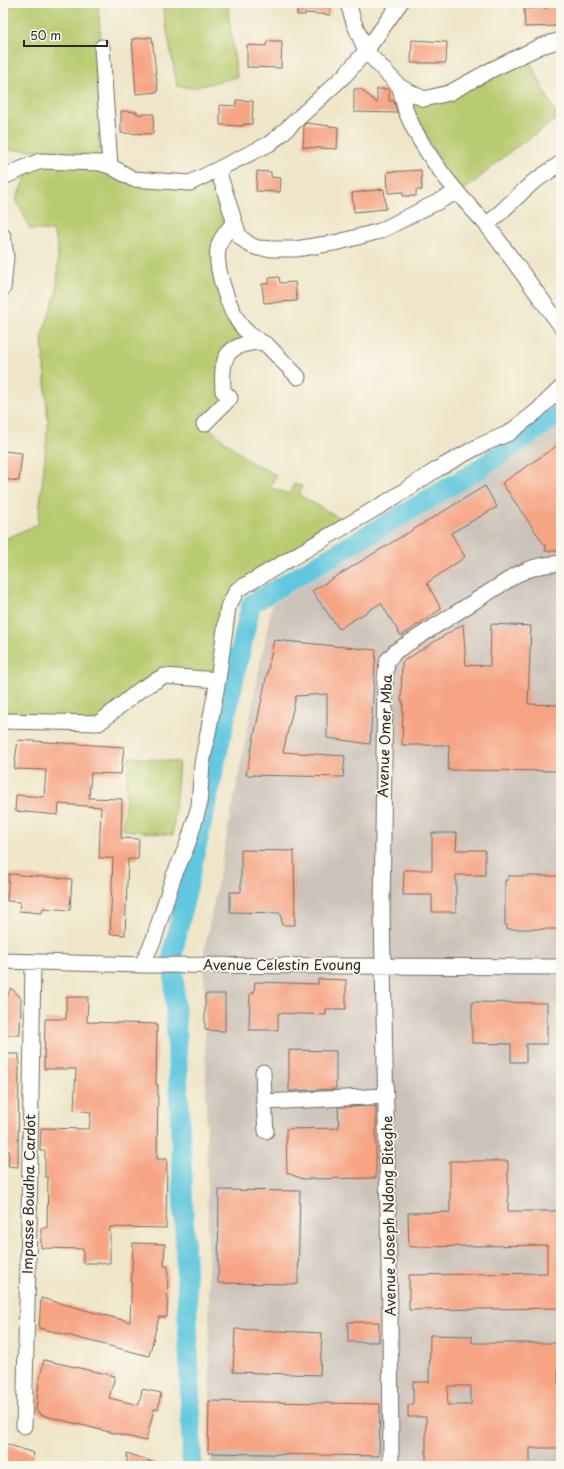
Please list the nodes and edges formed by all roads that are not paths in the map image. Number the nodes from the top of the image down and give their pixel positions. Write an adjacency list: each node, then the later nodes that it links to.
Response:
1 (348, 3): 5 (street)
2 (400, 3): 5 (street)
3 (561, 40): 6 (street)
4 (102, 47): 8 (street)
5 (366, 51): 6 (street); 9 (street)
6 (400, 87): 11 (street)
7 (561, 163): 13 (street)
8 (110, 166): 9 (street); 10 (street)
9 (218, 170): 12 (street)
10 (3, 177)
11 (457, 192): 12 (street); 13 (street)
12 (234, 222): 17 (street)
13 (487, 225): 16 (street)
14 (3, 236): 15 (street)
15 (3, 288)
16 (561, 326)
17 (261, 342): 18 (street); 20 (street)
18 (298, 377)
19 (561, 388): 22 (street)
20 (204, 424)
21 (561, 563): 27 (street, Avenue Omer Mba)
22 (218, 680): 23 (street); 26 (street)
23 (3, 721)
24 (3, 961): 25 (street, Avenue Celestin Evoung)
25 (33, 962): 26 (street, Avenue Celestin Evoung); 33 (street, Impasse Boudha Cardot)
26 (142, 965): 27 (street, Avenue Celestin Evoung)
27 (383, 965): 28 (street, Avenue Celestin Evoung); 30 (street, Avenue Joseph Ndong Biteghe)
28 (561, 967)
29 (262, 1072): 31 (street)
30 (386, 1096): 31 (street); 34 (street, Avenue Joseph Ndong Biteghe)
31 (264, 1102): 32 (street)
32 (266, 1132)
33 (24, 1426)
34 (391, 1466)

